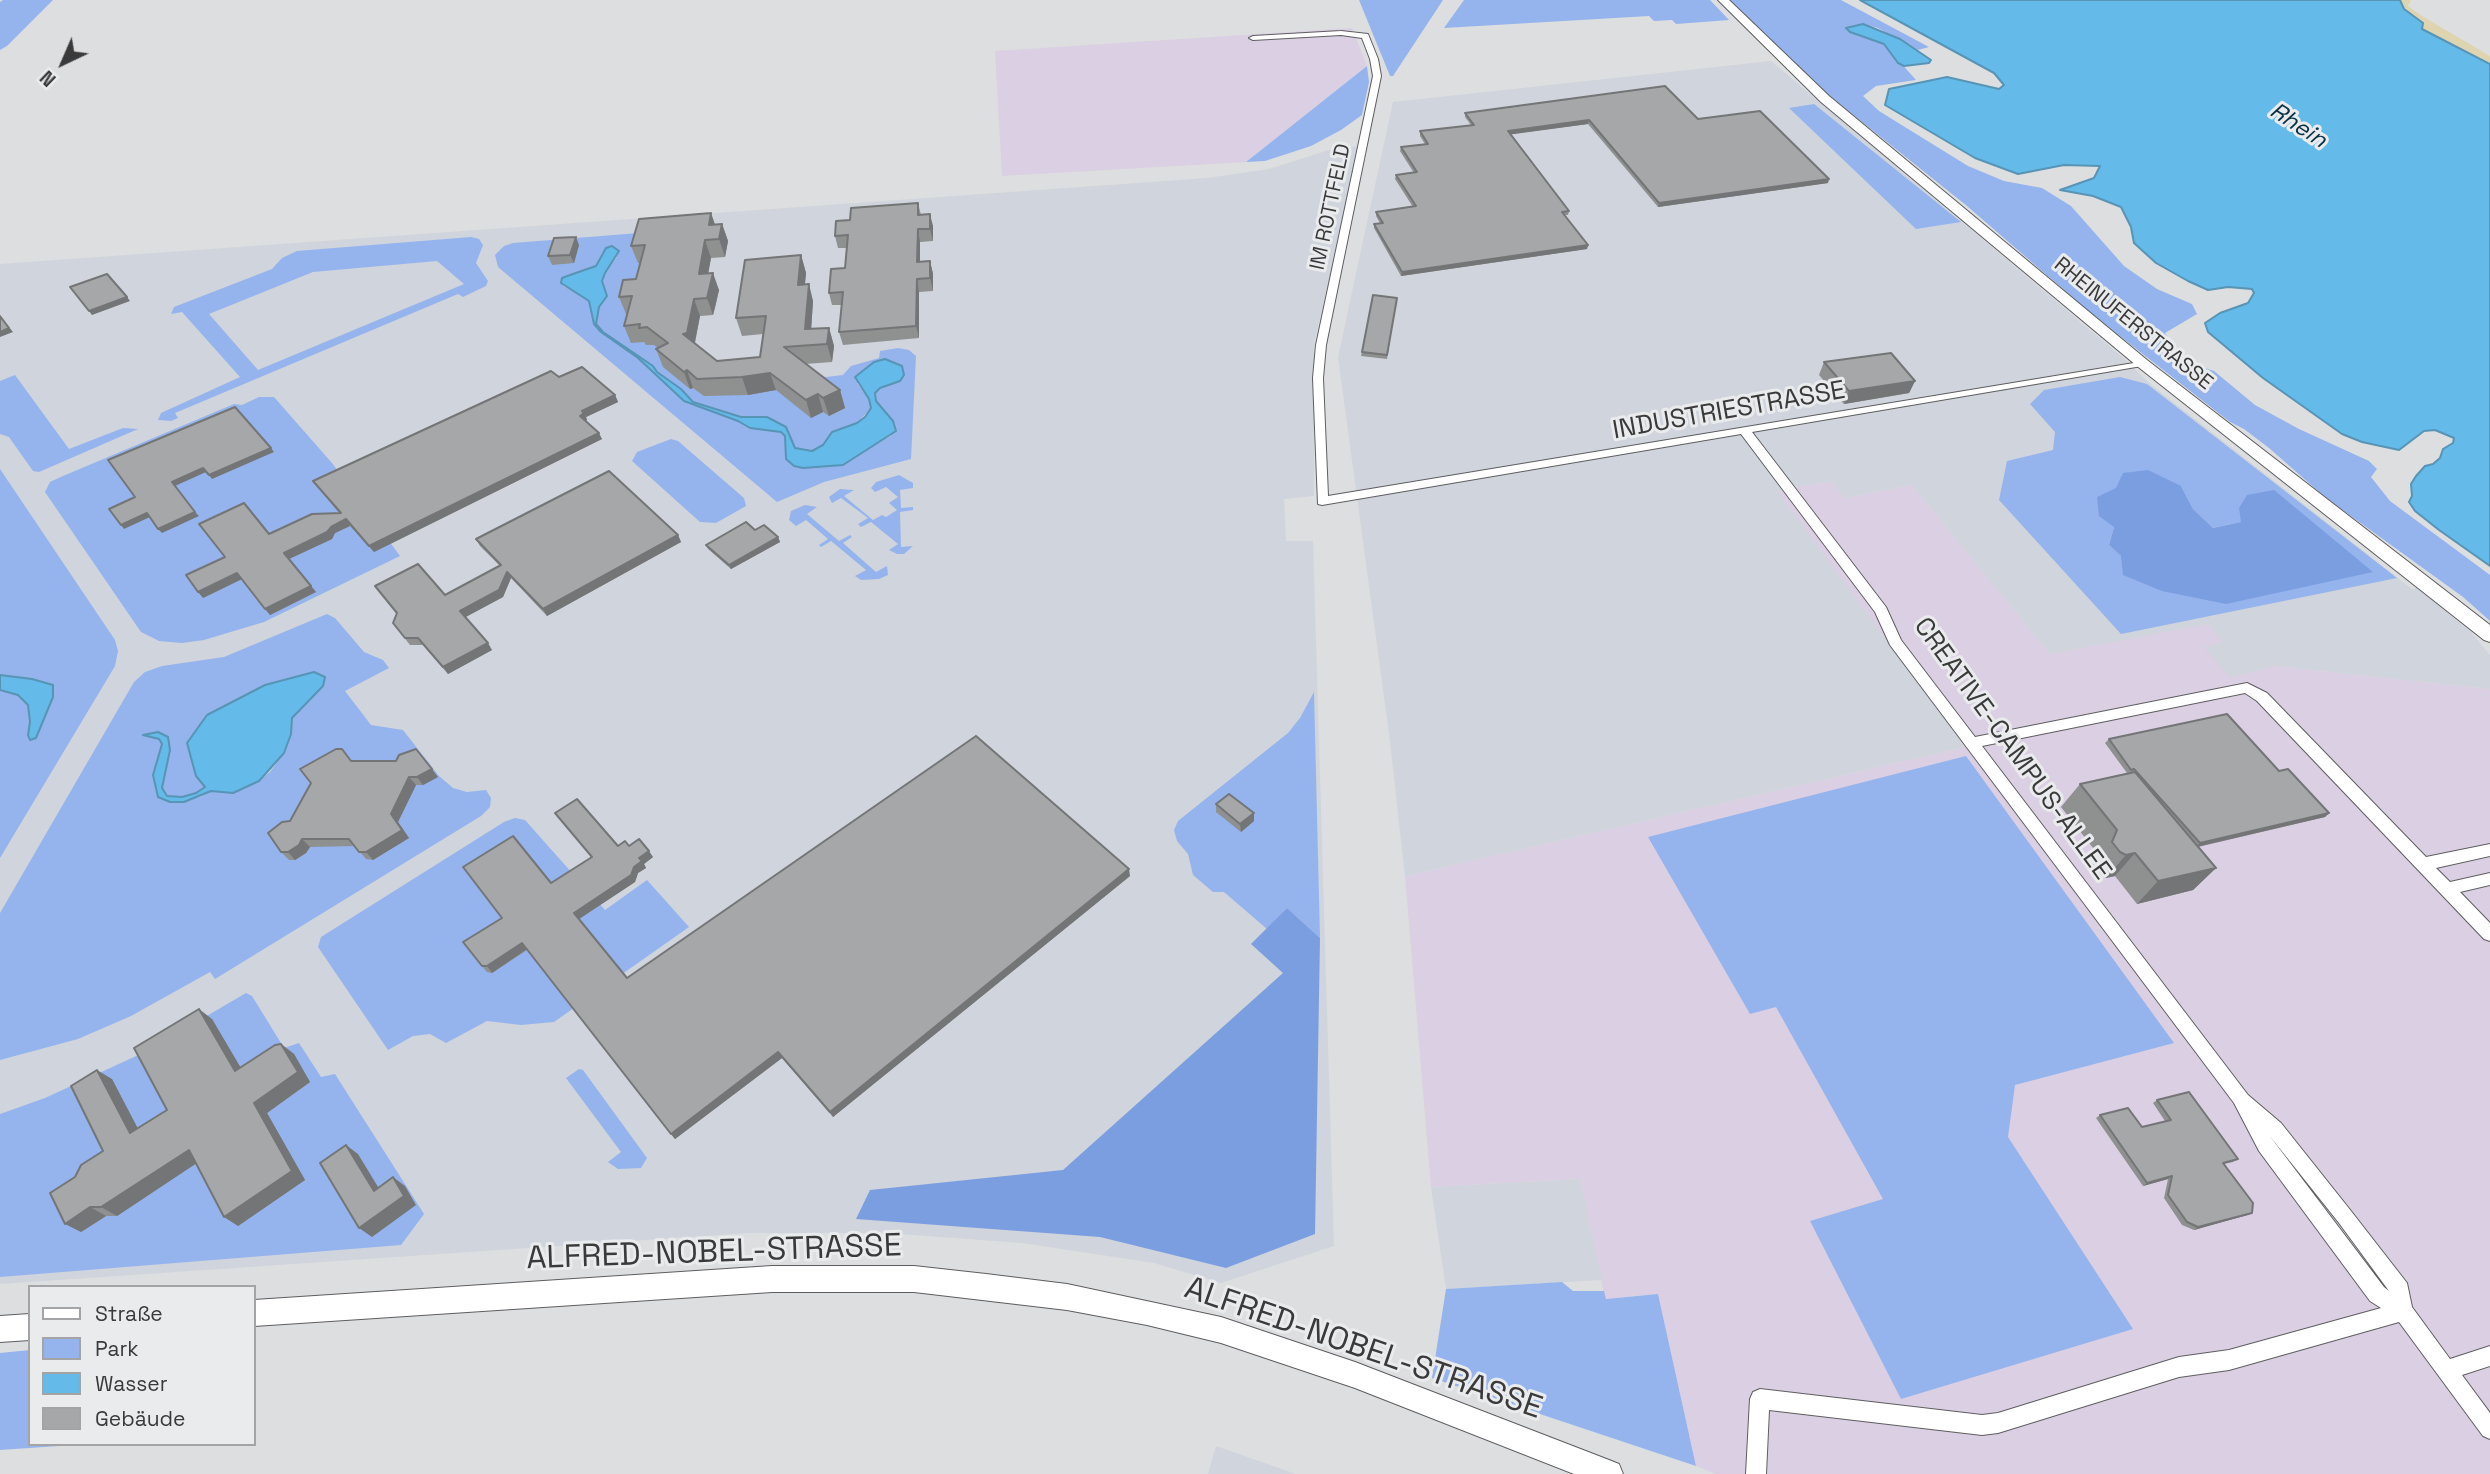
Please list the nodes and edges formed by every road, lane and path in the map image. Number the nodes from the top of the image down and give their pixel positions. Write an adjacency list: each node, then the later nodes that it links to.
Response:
1 (1723, 0): 3 (street, RHEINUFERSTRASSE)
2 (1253, 38): 5 (street, IM ROTTFELD)
3 (2142, 363): 4 (street, INDUSTRIESTRASSE); 6 (street, RHEINUFERSTRASSE)
4 (1745, 431): 5 (street, INDUSTRIESTRASSE); 7 (street, CREATIVE-CAMPUS-ALLEE)
5 (1322, 501)
6 (2490, 635)
7 (1971, 743): 9 (street); 13 (street, CREATIVE-CAMPUS-ALLEE)
8 (2490, 850): 9 (street)
9 (2425, 864): 11 (street)
10 (2490, 878): 11 (street)
11 (2447, 889): 12 (street)
12 (2490, 934)
13 (2403, 1311): 18 (street, CREATIVE-CAMPUS-ALLEE); 21 (street)
14 (256, 1313): 20 (street, ALFRED-NOBEL-STRASSE)
15 (28, 1327): 16 (street)
16 (0, 1329)
17 (2490, 1356): 18 (street)
18 (2446, 1370): 19 (street, CREATIVE-CAMPUS-ALLEE)
19 (2490, 1429)
20 (1608, 1474)
21 (1756, 1474)

